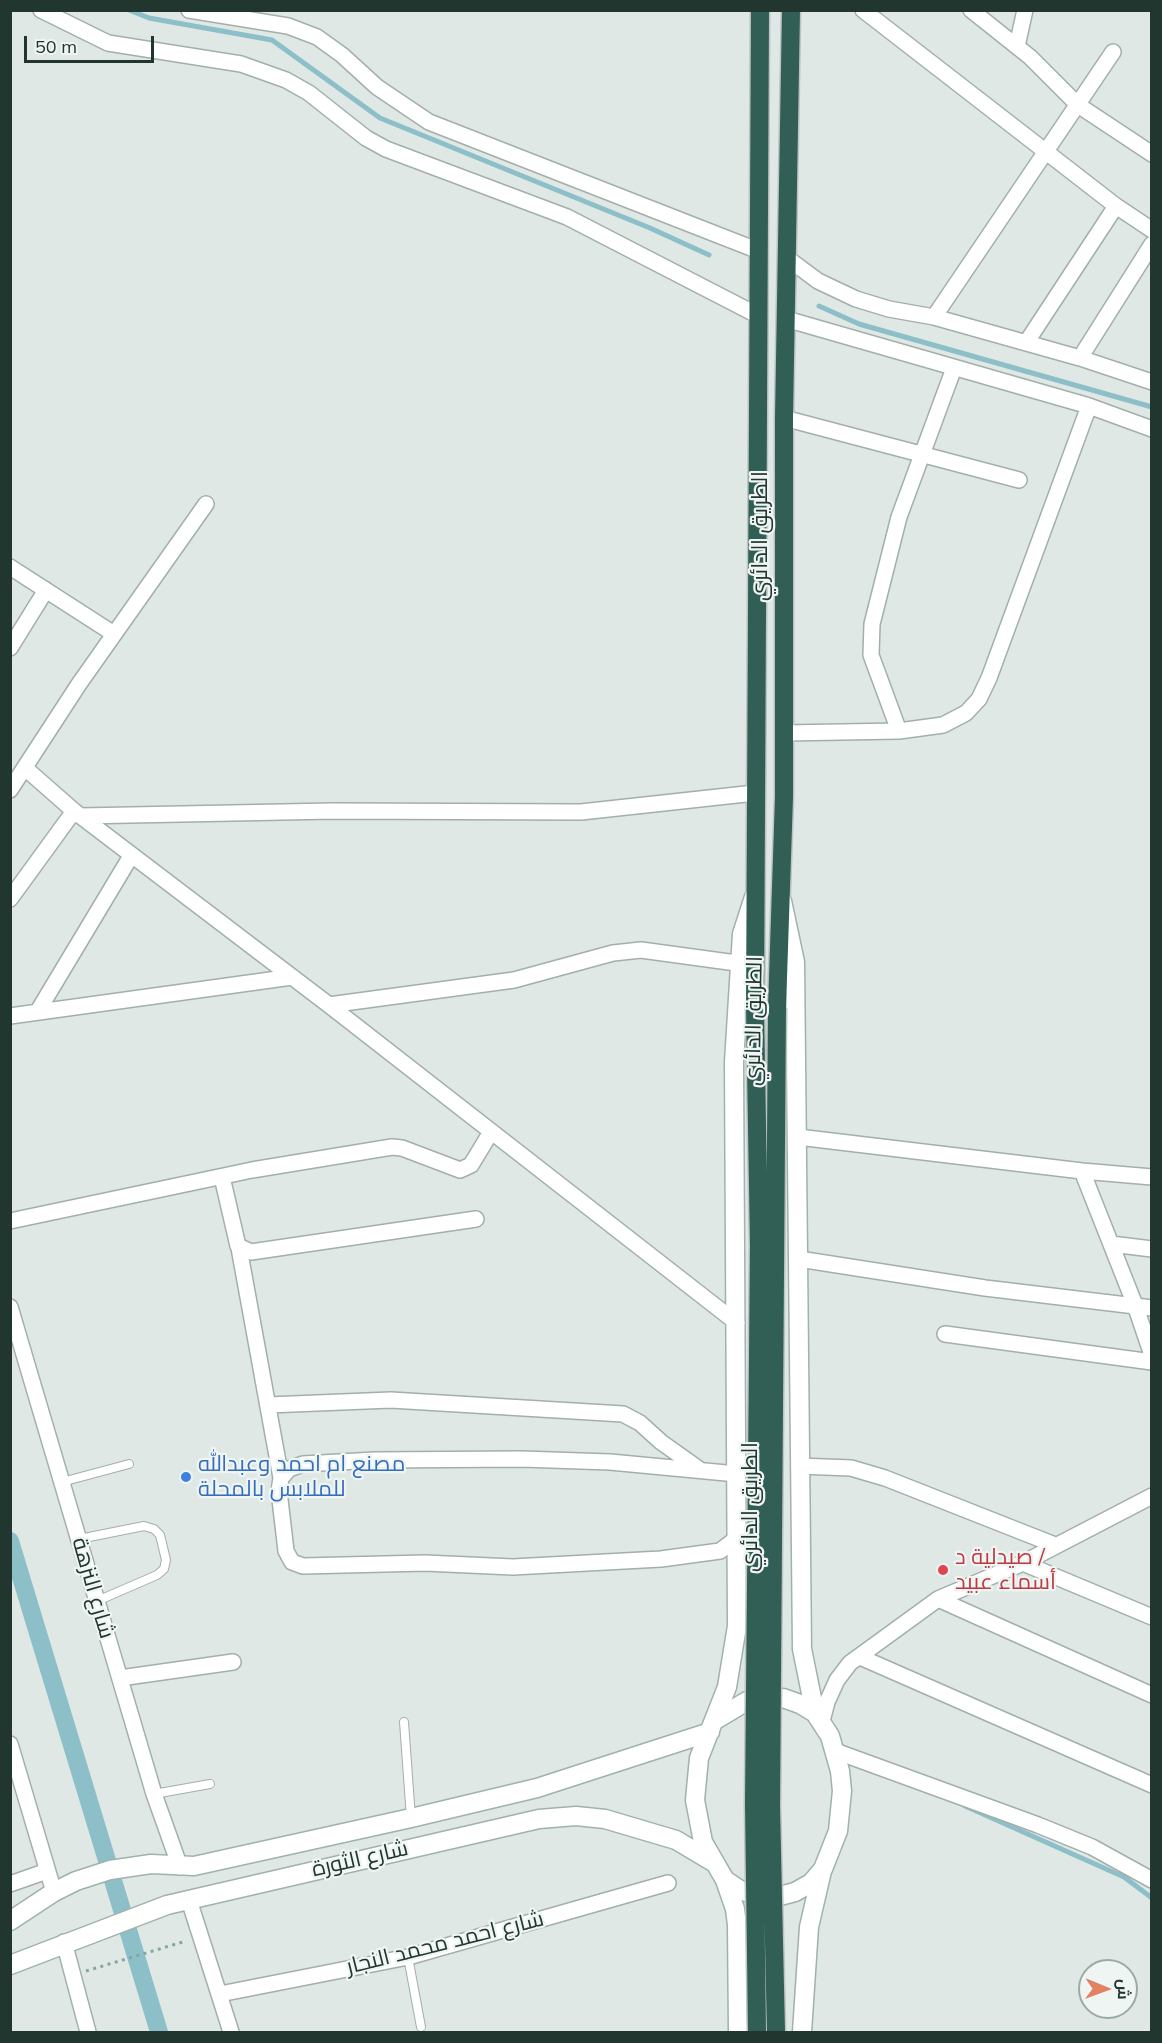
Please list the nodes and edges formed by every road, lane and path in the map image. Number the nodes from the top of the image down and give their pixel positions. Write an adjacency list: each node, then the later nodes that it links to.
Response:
1 (41, 10): 18 (street)
2 (189, 10): 16 (street)
3 (760, 10): 16 (highway, الطريق الدائري)
4 (791, 10): 17 (highway, الطريق الدائري)
5 (863, 10): 11 (street)
6 (971, 10): 8 (street)
7 (1025, 10): 8 (street)
8 (1017, 46): 10 (street)
9 (1113, 52): 10 (street)
10 (1078, 105): 11 (street); 12 (street)
11 (1046, 152): 13 (street); 19 (street)
12 (1152, 154)
13 (1116, 206): 14 (street); 21 (street)
14 (1152, 230)
15 (1152, 244): 22 (street)
16 (759, 251): 18 (highway, الطريق الدائري)
17 (787, 258): 19 (street); 20 (highway, الطريق الدائري)
18 (759, 316): 39 (highway, الطريق الدائري)
19 (934, 317): 21 (street)
20 (786, 319): 23 (street); 26 (highway, الطريق الدائري)
21 (1026, 343): 22 (street)
22 (1080, 358): 24 (street)
23 (954, 368): 25 (street); 28 (street)
24 (1152, 382)
25 (1089, 406): 27 (street); 35 (street)
26 (784, 418): 28 (street); 36 (highway, الطريق الدائري)
27 (1152, 429)
28 (922, 454): 29 (street); 35 (street)
29 (1019, 480)
30 (206, 504): 33 (street)
31 (10, 567): 32 (street)
32 (46, 591): 33 (street); 34 (street)
33 (114, 634): 37 (street)
34 (10, 648)
35 (899, 731): 36 (street)
36 (784, 733): 42 (highway, الطريق الدائري)
37 (25, 768): 38 (street); 40 (street)
38 (10, 790)
39 (755, 793): 40 (street); 44 (highway, الطريق الدائري)
40 (77, 814): 41 (street); 43 (street)
41 (131, 855): 45 (street); 47 (street)
42 (781, 896): 50 (street); 118 (highway, الطريق الدائري, bridge)
43 (10, 899)
44 (746, 964): 46 (street); 63 (street); 117 (highway, الطريق الدائري, bridge)
45 (292, 977): 46 (street); 47 (street)
46 (329, 1005): 49 (street)
47 (39, 1011): 48 (street)
48 (10, 1016)
49 (491, 1132): 52 (street); 63 (street)
50 (798, 1137): 51 (street); 59 (street)
51 (1082, 1171): 53 (street); 56 (street)
52 (222, 1177): 55 (street); 57 (street)
53 (1152, 1177)
54 (476, 1219): 57 (street)
55 (10, 1221)
56 (1111, 1244): 58 (street); 60 (street)
57 (239, 1248): 67 (street)
58 (1152, 1249)
59 (799, 1259): 60 (street); 69 (street)
60 (1135, 1305): 62 (street); 65 (street)
61 (10, 1307): 73 (street, شارع النزهة)
62 (1152, 1308)
63 (737, 1323): 71 (street)
64 (945, 1334): 66 (street)
65 (1152, 1355)
66 (1152, 1362)
67 (268, 1406): 70 (street); 72 (street)
68 (129, 1464): 73 (lane)
69 (799, 1466): 77 (street); 86 (street)
70 (701, 1470): 71 (street); 72 (street)
71 (737, 1474): 75 (street)
72 (281, 1478): 75 (street)
73 (62, 1482): 76 (street, شارع النزهة)
74 (1152, 1496): 77 (street)
75 (738, 1538): 88 (street)
76 (79, 1539): 80 (street, شارع النزهة); 80 (lane)
77 (1055, 1545): 78 (street)
78 (1023, 1563): 79 (street); 81 (street)
79 (938, 1599): 82 (street); 85 (street)
80 (97, 1601): 84 (street, شارع النزهة)
81 (1152, 1617)
82 (860, 1657): 86 (street); 92 (street)
83 (233, 1662): 84 (street)
84 (120, 1678): 94 (street, شارع النزهة)
85 (1152, 1695)
86 (819, 1717): 88 (street); 90 (street)
87 (404, 1722): 95 (lane)
88 (713, 1725): 95 (street, شارع الثورة); 96 (street)
89 (10, 1744): 93 (street)
90 (835, 1751): 98 (street); 101 (street)
91 (210, 1784): 94 (lane)
92 (1152, 1785)
93 (17, 1790): 99 (street)
94 (154, 1794): 97 (street, شارع النزهة)
95 (411, 1818): 97 (street, شارع الثورة)
96 (713, 1862): 100 (street); 105 (street, شارع الثورة)
97 (180, 1867): 104 (street, شارع الثورة)
98 (823, 1869): 100 (street); 119 (street)
99 (47, 1871): 103 (street); 104 (street)
100 (725, 1880): 116 (street)
101 (1152, 1880)
102 (668, 1883): 109 (street, شارع احمد محمد النجار)
103 (10, 1884)
104 (54, 1892): 106 (street, شارع الثورة)
105 (189, 1900): 108 (street, شارع الثورة); 112 (street)
106 (10, 1921)
107 (185, 1941): 111 (path)
108 (64, 1942): 110 (street, شارع الثورة); 114 (street)
109 (408, 1957): 112 (street, شارع احمد محمد النجار); 113 (lane)
110 (10, 1965)
111 (103, 1966)
112 (220, 1994): 115 (street)
113 (421, 2027)
114 (88, 2032)
115 (231, 2032)
116 (738, 2032)
117 (758, 2032)
118 (776, 2032)
119 (802, 2032)

